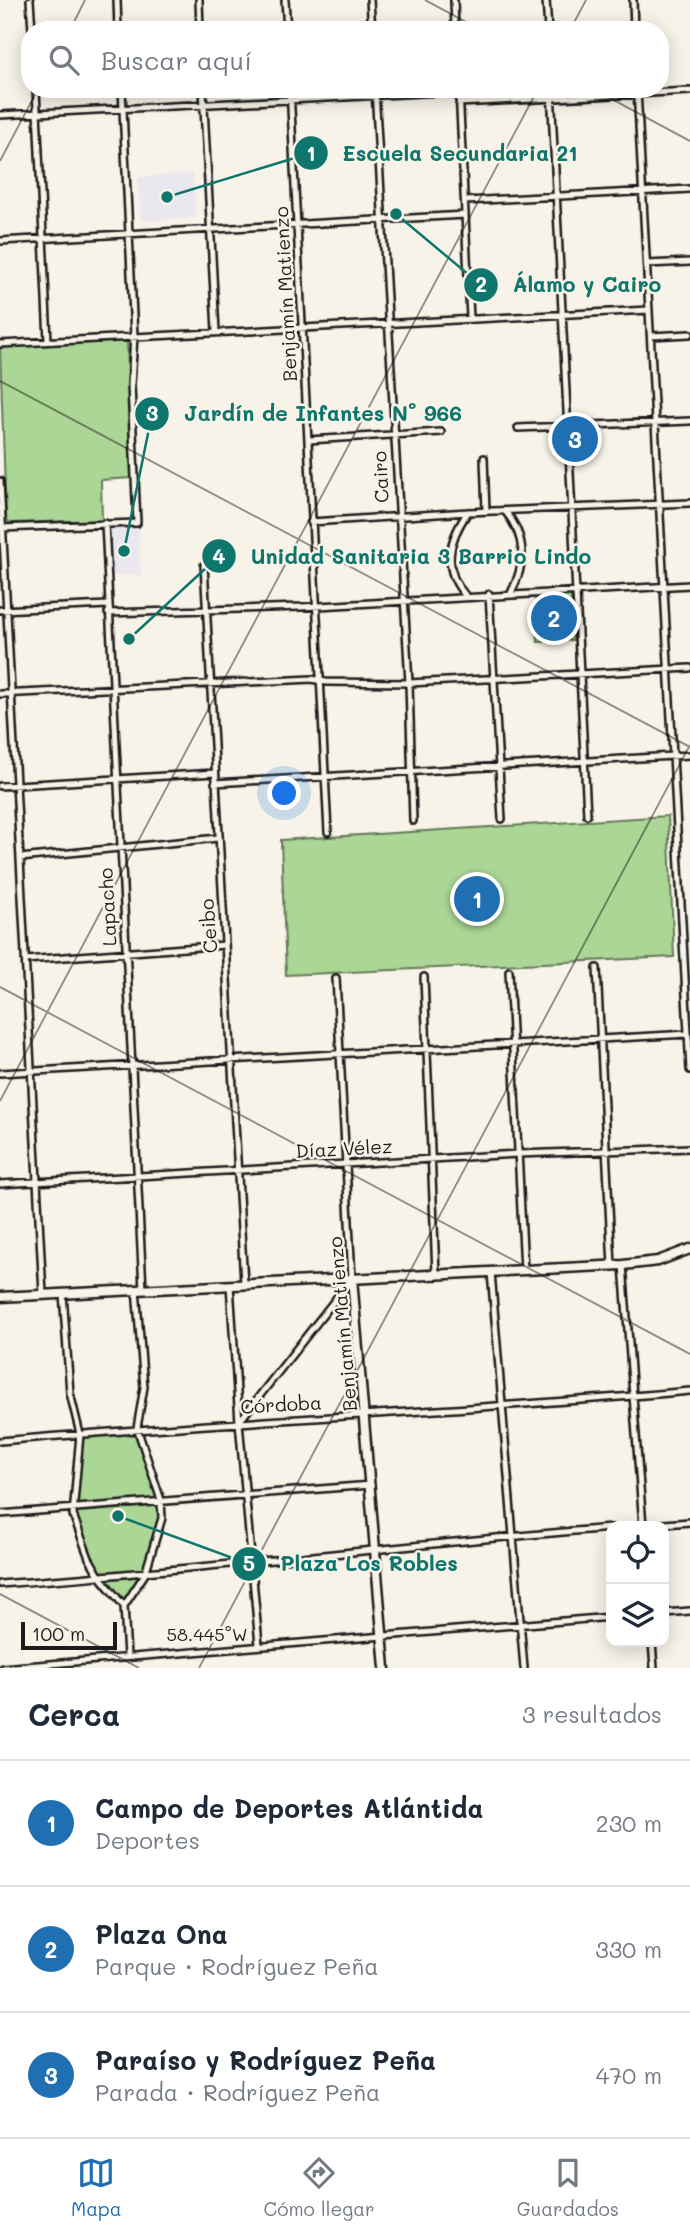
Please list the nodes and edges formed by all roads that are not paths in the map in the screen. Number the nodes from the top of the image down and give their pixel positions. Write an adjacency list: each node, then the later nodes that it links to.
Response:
1 (30, 0): 9 (street)
2 (117, 0): 10 (street)
3 (199, 0): 11 (street)
4 (285, 0): 12 (street)
5 (370, 0): 13 (street)
6 (454, 0): 14 (street)
7 (546, 0): 15 (street)
8 (633, 0): 16 (street)
9 (31, 21)
10 (118, 21)
11 (200, 21)
12 (286, 21)
13 (371, 21)
14 (455, 21)
15 (547, 21)
16 (634, 21)
17 (669, 91): 18 (street)
18 (690, 91)
19 (36, 98): 32 (street)
20 (122, 98): 31 (street)
21 (203, 98): 30 (street)
22 (312, 98): 28 (street)
23 (375, 98): 39 (street, Cairo)
24 (460, 98): 29 (street)
25 (564, 98): 27 (street)
26 (637, 98): 35 (street)
27 (552, 99): 29 (street); 36 (street)
28 (291, 100): 30 (street); 40 (street, Benjamín Matienzo)
29 (460, 103): 37 (street)
30 (203, 104): 31 (street); 41 (street)
31 (123, 108): 32 (street); 42 (street)
32 (37, 112): 33 (street); 43 (street)
33 (0, 115)
34 (690, 189): 35 (street)
35 (643, 191): 36 (street); 46 (street)
36 (556, 196): 37 (street); 48 (street)
37 (465, 201): 38 (street)
38 (465, 215): 39 (street); 49 (street)
39 (381, 219): 40 (street); 50 (street, Cairo)
40 (297, 222): 41 (street); 51 (street, Benjamín Matienzo)
41 (211, 228): 42 (street); 52 (street)
42 (129, 235): 43 (street); 54 (street)
43 (42, 240): 44 (street); 56 (street)
44 (0, 241)
45 (690, 261): 46 (street)
46 (647, 264): 47 (street)
47 (649, 310): 48 (street); 55 (street)
48 (563, 314): 49 (street); 60 (street)
49 (470, 318): 50 (street)
50 (388, 322): 51 (street); 63 (street, Cairo)
51 (302, 327): 52 (street); 64 (street, Benjamín Matienzo)
52 (216, 331): 54 (street)
53 (690, 334): 55 (street)
54 (134, 336): 56 (street); 75 (street)
55 (651, 336): 59 (street)
56 (48, 341): 57 (street)
57 (0, 344)
58 (690, 421): 59 (street)
59 (655, 423): 60 (street); 68 (street)
60 (570, 425): 61 (street); 69 (street)
61 (518, 428)
62 (441, 432): 63 (street)
63 (394, 436): 64 (street); 73 (street, Cairo)
64 (308, 440): 74 (street, Benjamín Matienzo)
65 (484, 458): 70 (street)
66 (0, 481): 76 (street)
67 (690, 503): 68 (street)
68 (660, 505): 69 (street); 79 (street)
69 (572, 507): 71 (street); 80 (street)
70 (486, 511): 71 (street); 72 (street)
71 (505, 511): 81 (street)
72 (468, 512): 73 (street); 83 (street)
73 (397, 516): 74 (street); 84 (street, Cairo)
74 (311, 522): 85 (street, Benjamín Matienzo)
75 (105, 523): 76 (street); 86 (street, Lapacho)
76 (1, 528): 87 (street)
77 (204, 565): 88 (street, Ceibo)
78 (690, 585): 79 (street)
79 (663, 586): 80 (street); 91 (street)
80 (576, 590): 81 (street); 92 (street)
81 (511, 593): 82 (street)
82 (489, 594): 83 (street); 93 (street)
83 (465, 595): 84 (street)
84 (403, 600): 85 (street); 96 (street, Cairo)
85 (315, 604): 88 (street); 94 (street, Benjamín Matienzo)
86 (108, 605): 87 (street); 89 (street, Lapacho)
87 (3, 610): 99 (street)
88 (206, 611): 89 (street); 95 (street, Ceibo)
89 (108, 613): 97 (street, Lapacho)
90 (690, 668): 91 (street)
91 (668, 669): 92 (street); 101 (street)
92 (580, 674): 93 (street); 102 (street)
93 (494, 678): 96 (street); 103 (street)
94 (320, 681): 95 (street); 96 (street); 106 (street, Benjamín Matienzo)
95 (209, 682): 97 (street); 105 (street, Ceibo)
96 (409, 683): 104 (street, Cairo)
97 (112, 688): 99 (street); 107 (street, Lapacho)
98 (0, 694): 99 (street)
99 (10, 694): 109 (street)
100 (690, 755): 101 (street)
101 (673, 756): 102 (street); 119 (street)
102 (584, 760): 103 (street); 111 (street)
103 (499, 765): 104 (street); 112 (street)
104 (412, 771): 106 (street); 113 (street, Cairo)
105 (215, 774): 107 (street); 108 (street, Ceibo)
106 (326, 776): 108 (street); 114 (street, Benjamín Matienzo)
107 (116, 780): 109 (street); 116 (street, Lapacho)
108 (215, 783): 115 (street, Ceibo)
109 (16, 785): 110 (street); 117 (street)
110 (0, 786)
111 (587, 815)
112 (502, 819)
113 (413, 821)
114 (328, 832)
115 (218, 838): 116 (street); 120 (street, Ceibo)
116 (120, 850): 117 (street); 121 (street, Lapacho)
117 (20, 858): 122 (street)
118 (690, 897): 119 (street)
119 (681, 898): 127 (street)
120 (225, 945): 121 (street); 133 (street, Ceibo)
121 (125, 953): 122 (street); 134 (street, Lapacho)
122 (25, 960): 136 (street)
123 (597, 968): 129 (street)
124 (509, 971): 130 (street)
125 (336, 978): 132 (street, Benjamín Matienzo)
126 (424, 978): 131 (street)
127 (688, 979): 128 (street)
128 (688, 1034): 129 (street); 135 (street)
129 (599, 1038): 130 (street); 139 (street)
130 (513, 1043): 131 (street); 140 (street)
131 (426, 1048): 132 (street); 141 (street)
132 (340, 1053): 133 (street); 142 (street, Benjamín Matienzo)
133 (232, 1059): 134 (street); 143 (street, Ceibo)
134 (131, 1064): 136 (street); 144 (street, Lapacho)
135 (690, 1067)
136 (30, 1071): 137 (street); 145 (street)
137 (0, 1073)
138 (690, 1148): 139 (street, Díaz Vélez)
139 (606, 1152): 140 (street, Díaz Vélez); 149 (street)
140 (518, 1154): 141 (street, Díaz Vélez); 150 (street)
141 (431, 1159): 142 (street, Díaz Vélez); 152 (street)
142 (346, 1164): 143 (street, Díaz Vélez); 153 (street, Benjamín Matienzo)
143 (238, 1170): 144 (street, Díaz Vélez); 154 (street, Ceibo)
144 (136, 1175): 145 (street, Díaz Vélez); 156 (street, Lapacho)
145 (37, 1182): 146 (street, Díaz Vélez); 158 (street)
146 (0, 1184)
147 (690, 1249): 148 (main road)
148 (623, 1265): 149 (main road); 161 (street)
149 (612, 1266): 150 (main road)
150 (524, 1270): 151 (main road)
151 (491, 1272): 152 (main road); 162 (street)
152 (436, 1274): 153 (main road)
153 (352, 1278): 154 (main road); 163 (main road, Benjamín Matienzo); 164 (street)
154 (244, 1284): 155 (main road)
155 (230, 1285): 156 (main road); 164 (street)
156 (140, 1289): 157 (main road); 165 (street, Lapacho)
157 (62, 1293): 158 (main road); 166 (street)
158 (43, 1294): 159 (main road)
159 (0, 1297)
160 (690, 1391): 161 (street, Córdoba)
161 (633, 1396): 162 (street, Córdoba); 173 (street)
162 (502, 1407): 163 (street, Córdoba); 177 (street)
163 (365, 1416): 164 (street, Córdoba); 168 (main road, Benjamín Matienzo)
164 (239, 1422): 165 (street, Córdoba); 169 (street)
165 (137, 1428): 166 (street, Córdoba); 170 (street)
166 (80, 1434): 167 (street, Córdoba); 171 (street)
167 (0, 1441)
168 (371, 1485): 169 (street); 178 (main road, Benjamín Matienzo)
169 (246, 1494): 170 (street); 179 (street)
170 (161, 1500): 171 (street); 180 (street)
171 (72, 1508): 172 (street); 181 (street)
172 (0, 1514)
173 (641, 1521)
174 (690, 1522): 175 (street)
175 (669, 1524)
176 (606, 1528): 177 (street)
177 (514, 1536): 178 (street); 187 (street)
178 (376, 1548): 179 (street); 188 (main road, Benjamín Matienzo)
179 (252, 1564): 180 (street); 189 (street)
180 (145, 1574): 181 (street); 183 (street)
181 (100, 1577): 182 (street); 183 (street)
182 (0, 1584)
183 (124, 1606): 191 (street)
184 (690, 1611): 185 (street)
185 (669, 1613)
186 (606, 1618): 187 (street)
187 (521, 1626): 188 (street); 194 (street)
188 (382, 1636): 189 (street); 193 (main road, Benjamín Matienzo)
189 (259, 1645): 191 (street)
190 (652, 1647): 195 (street)
191 (127, 1656): 192 (street)
192 (2, 1668)
193 (385, 1668)
194 (524, 1668)
195 (654, 1668)

